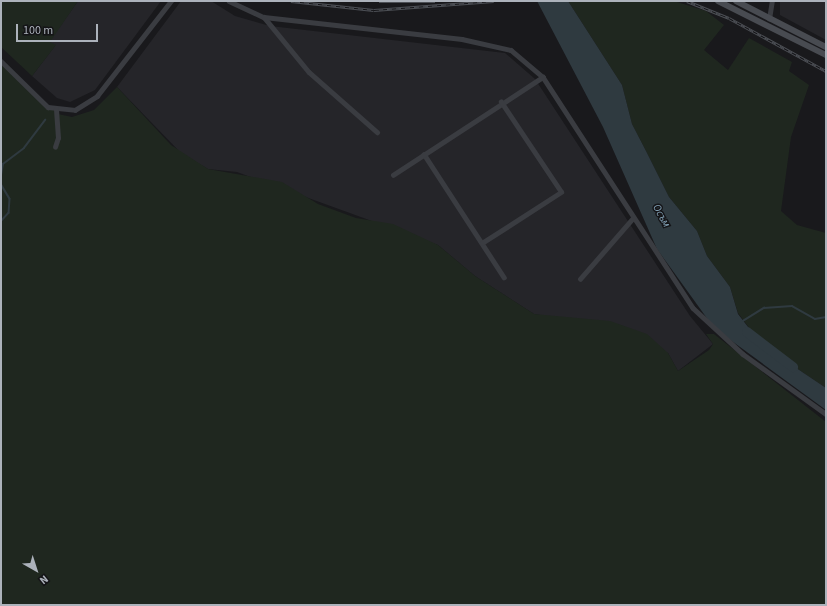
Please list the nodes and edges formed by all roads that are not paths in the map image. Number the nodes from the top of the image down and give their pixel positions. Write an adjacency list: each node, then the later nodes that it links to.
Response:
1 (171, 1): 14 (street)
2 (229, 1): 6 (street)
3 (718, 1): 8 (main road)
4 (736, 1): 7 (main road)
5 (772, 1): 7 (street)
6 (264, 17): 12 (street); 15 (street)
7 (769, 18): 8 (street); 9 (main road)
8 (766, 25): 10 (main road)
9 (826, 47)
10 (826, 56)
11 (1, 61): 14 (street)
12 (543, 77): 13 (street); 19 (street)
13 (501, 102): 17 (street); 20 (street)
14 (56, 110): 16 (street)
15 (377, 132)
16 (55, 147)
17 (424, 154): 18 (street); 20 (street)
18 (393, 175)
19 (633, 218): 22 (street); 23 (street)
20 (482, 243): 21 (street)
21 (504, 277)
22 (580, 279)
23 (826, 414)

